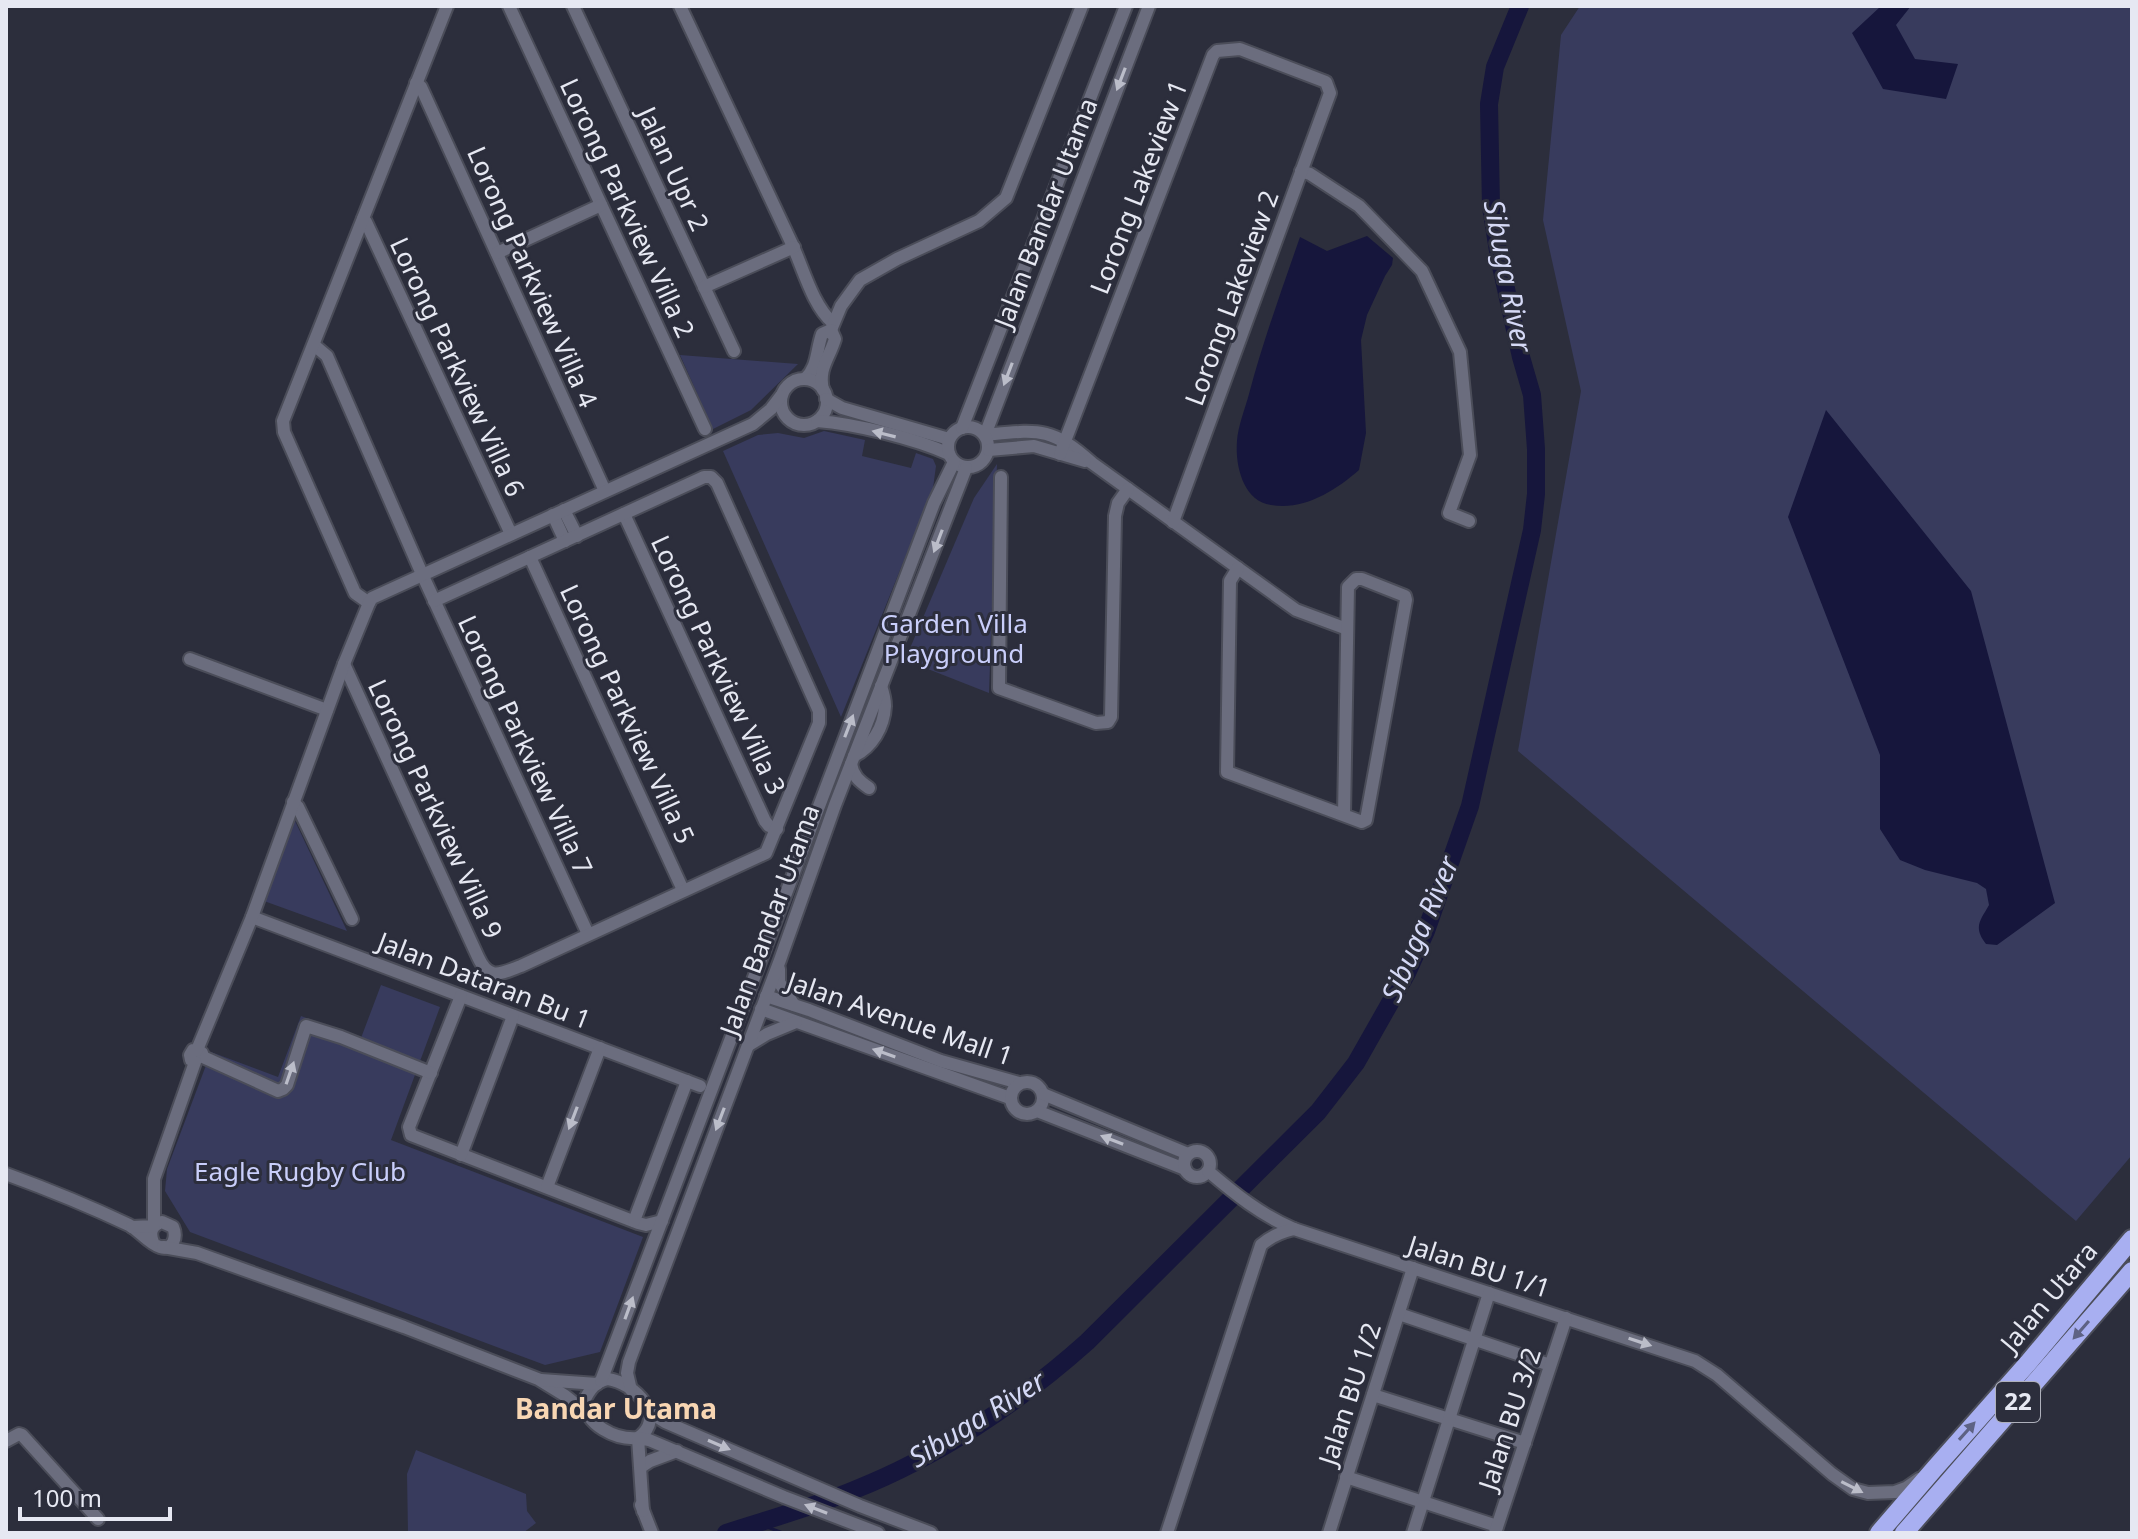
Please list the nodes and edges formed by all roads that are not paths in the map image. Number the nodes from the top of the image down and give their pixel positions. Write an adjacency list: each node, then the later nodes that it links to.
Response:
1 (447, 6): 8 (street)
2 (509, 6): 11 (street, Lorong Parkview Villa 2)
3 (573, 6): 15 (street, Jalan Upr 2)
4 (680, 6): 13 (street)
5 (1082, 6): 16 (street)
6 (1126, 6): 26 (street, Jalan Bandar Utama)
7 (1149, 6): 28 (street, Jalan Bandar Utama, one-way to 28)
8 (416, 83): 12 (street); 14 (street, Lorong Parkview Villa 4)
9 (1329, 88): 10 (street, Lorong Lakeview 2); 30 (street, Lorong Lakeview 1)
10 (1301, 171): 41 (street); 42 (street, Lorong Lakeview 2)
11 (601, 205): 14 (street); 27 (street, Lorong Parkview Villa 2)
12 (363, 219): 17 (street); 43 (street, Lorong Parkview Villa 6)
13 (794, 247): 15 (street); 16 (street)
14 (497, 253): 38 (street, Lorong Parkview Villa 4)
15 (704, 287): 18 (street, Jalan Upr 2)
16 (832, 327): 19 (street)
17 (314, 345): 47 (street, Lorong Parkview Villa 7); 49 (street)
18 (734, 351)
19 (821, 361): 20 (street); 21 (street)
20 (805, 379): 21 (street); 22 (street)
21 (825, 395): 23 (street); 29 (street)
22 (781, 396): 24 (street); 25 (street)
23 (817, 421): 25 (street); 33 (street, one-way to 23)
24 (757, 422): 25 (street); 38 (street)
25 (795, 424)
26 (962, 428): 28 (street); 29 (street, Jalan Bandar Utama)
27 (705, 429)
28 (985, 435): 30 (street); 31 (street)
29 (949, 439): 33 (street)
30 (1066, 441): 32 (street, Lorong Lakeview 1); 34 (street)
31 (989, 450): 32 (street); 35 (street)
32 (1060, 454): 34 (street)
33 (951, 458): 35 (street); 57 (street, one-way to 33)
34 (1092, 463): 37 (street)
35 (966, 468): 54 (street, Jalan Bandar Utama, one-way to 54)
36 (1001, 477): 37 (street)
37 (1128, 489): 42 (street)
38 (605, 491): 39 (street)
39 (558, 512): 43 (street); 44 (street)
40 (624, 514): 44 (street); 60 (street, Lorong Parkview Villa 3); 60 (street)
41 (1469, 521)
42 (1173, 522): 46 (street)
43 (511, 534): 47 (street)
44 (571, 538): 45 (street)
45 (530, 557): 48 (street); 61 (street, Lorong Parkview Villa 5)
46 (1238, 568): 50 (street); 59 (street)
47 (422, 574): 48 (street, Lorong Parkview Villa 7); 49 (street)
48 (434, 601): 64 (street, Lorong Parkview Villa 7)
49 (369, 603): 52 (street)
50 (1347, 629): 59 (street); 59 (street)
51 (190, 659): 53 (street)
52 (344, 664): 53 (street); 64 (street, Lorong Parkview Villa 9)
53 (327, 710): 58 (street)
54 (853, 760): 55 (street, Jalan Bandar Utama); 56 (street)
55 (842, 788): 57 (street); 66 (street, Jalan Bandar Utama)
56 (869, 788)
57 (821, 799): 65 (street)
58 (293, 802): 62 (street); 63 (street)
59 (1344, 815)
60 (777, 829): 61 (street)
61 (683, 890): 64 (street)
62 (252, 917): 67 (street, Jalan Dataran Bu 1); 75 (street)
63 (352, 919)
64 (588, 934)
65 (767, 943): 68 (street); 74 (street, Jalan Bandar Utama)
66 (780, 960): 68 (street, Jalan Bandar Utama); 69 (street)
67 (461, 996): 70 (street, Jalan Dataran Bu 1); 76 (street)
68 (762, 1001): 69 (street, Jalan Avenue Mall 1); 71 (street, Jalan Avenue Mall 1); 72 (street, Jalan Bandar Utama); 74 (street)
69 (794, 1005): 79 (street, Jalan Avenue Mall 1)
70 (513, 1016): 73 (street, Jalan Dataran Bu 1); 86 (street)
71 (796, 1022): 72 (street); 82 (street, Jalan Avenue Mall 1, one-way to 71)
72 (748, 1046): 114 (street, Jalan Bandar Utama, one-way to 114)
73 (600, 1048): 78 (street, Jalan Dataran Bu 1); 90 (street, one-way to 90)
74 (726, 1051): 77 (street, Jalan Bandar Utama)
75 (198, 1056): 76 (street, one-way to 76); 91 (street)
76 (431, 1073): 86 (street)
77 (716, 1077): 80 (street); 83 (street, Jalan Bandar Utama)
78 (687, 1081): 80 (street, Jalan Dataran Bu 1); 93 (street)
79 (1019, 1083): 81 (street); 82 (street)
80 (700, 1086): 83 (street)
81 (1043, 1094): 84 (street); 85 (street)
82 (1010, 1098): 84 (street)
83 (706, 1103): 94 (street, Jalan Bandar Utama)
84 (1037, 1111): 87 (street, one-way to 84)
85 (1188, 1154): 87 (street); 88 (street)
86 (461, 1155): 90 (street)
87 (1185, 1169): 88 (street)
88 (1208, 1171): 92 (street)
89 (6, 1174): 96 (street)
90 (547, 1187): 93 (street)
91 (153, 1190): 95 (street); 97 (street)
92 (1258, 1211): 98 (street); 100 (street)
93 (634, 1221): 94 (street)
94 (662, 1221): 113 (street, Jalan Bandar Utama, one-way to 94)
95 (154, 1226): 96 (street); 97 (street); 101 (street)
96 (132, 1227): 101 (street)
97 (174, 1228): 101 (street); 102 (street)
98 (1294, 1229): 100 (street); 104 (street, Jalan BU 1/1)
99 (2132, 1239): 106 (highway, Jalan Utara / 22)
100 (1265, 1241): 134 (street)
101 (158, 1244): 102 (street)
102 (197, 1253): 112 (street)
103 (2132, 1256): 106 (highway, 22)
104 (1413, 1268): 107 (street, Jalan BU 1/1); 108 (street, Jalan BU 1/2)
105 (2132, 1271): 130 (highway, Jalan Utara / 22, one-way to 130)
106 (2095, 1282): 124 (highway, Jalan Utara / 22, one-way to 106)
107 (1489, 1293): 109 (street, Jalan BU 1/1); 110 (street)
108 (1399, 1314): 110 (street); 115 (street, Jalan BU 1/2)
109 (1566, 1318): 111 (street, Jalan BU 3/2); 124 (street, Jalan BU 1/1, one-way to 124)
110 (1474, 1340): 111 (street); 118 (street)
111 (1550, 1365): 121 (street, Jalan BU 3/2)
112 (538, 1379): 113 (street); 117 (street)
113 (599, 1382): 114 (street); 117 (street)
114 (631, 1390): 116 (street)
115 (1373, 1395): 118 (street); 125 (street, Jalan BU 1/2)
116 (649, 1412): 119 (street); 133 (street, one-way to 133)
117 (588, 1414): 119 (street)
118 (1449, 1419): 121 (street); 126 (street)
119 (635, 1439): 122 (street); 123 (street); 127 (street)
120 (6, 1441): 128 (street)
121 (1525, 1443): 129 (street, Jalan BU 3/2)
122 (677, 1451): 123 (street); 132 (street, one-way to 122)
123 (641, 1467): 127 (street)
124 (1935, 1468): 137 (highway, Jalan Utara / 22)
125 (1346, 1477): 126 (street); 135 (street, Jalan BU 1/2)
126 (1423, 1502): 129 (street); 136 (street)
127 (643, 1511): 131 (street)
128 (98, 1519)
129 (1496, 1529)
130 (1910, 1529)
131 (652, 1533)
132 (878, 1533)
133 (931, 1533)
134 (1167, 1533)
135 (1329, 1533)
136 (1413, 1533)
137 (1879, 1533)

